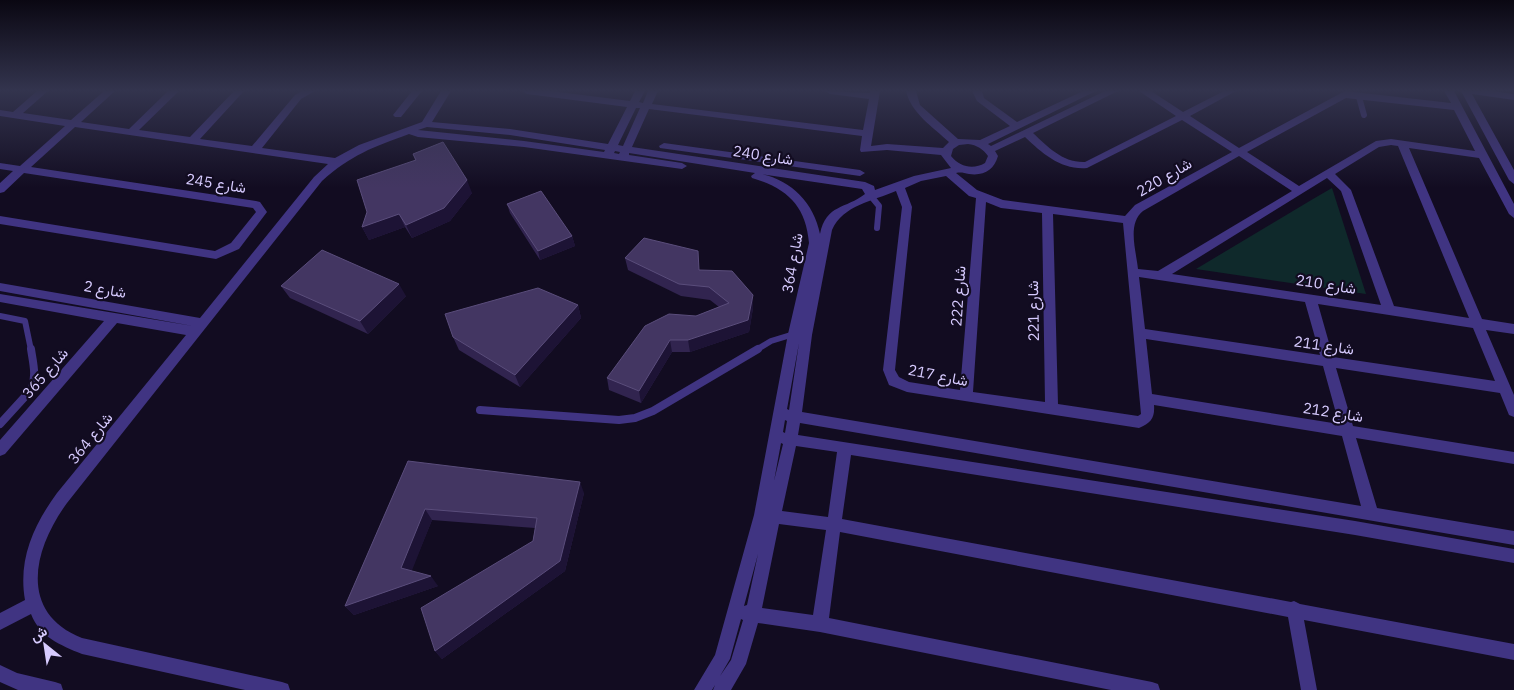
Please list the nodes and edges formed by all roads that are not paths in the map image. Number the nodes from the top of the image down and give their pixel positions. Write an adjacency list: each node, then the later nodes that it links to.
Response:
1 (68, 123): 20 (street)
2 (140, 123): 23 (street)
3 (209, 123): 26 (street)
4 (277, 123): 32 (street)
5 (424, 123): 22 (street, شارع 364)
6 (444, 123): 30 (street)
7 (624, 123): 30 (street)
8 (638, 123): 31 (street)
9 (780, 123): 25 (street)
10 (871, 123): 25 (street)
11 (935, 123): 27 (street)
12 (1012, 123): 21 (street)
13 (1022, 123): 21 (street)
14 (1046, 123): 24 (street)
15 (1169, 123): 24 (street)
16 (1194, 123): 34 (street)
17 (1295, 123): 34 (street, شارع 220)
18 (1466, 123): 36 (street)
19 (1483, 123): 45 (street)
20 (73, 124): 23 (street); 40 (street)
21 (1016, 126): 28 (street)
22 (410, 130): 30 (street, شارع 364); 38 (street, شارع 364)
23 (131, 132): 26 (street)
24 (1026, 133): 33 (street)
25 (869, 134): 37 (street)
26 (192, 141): 32 (street)
27 (956, 142): 28 (street); 35 (street)
28 (980, 144): 33 (street)
29 (1402, 144): 36 (street); 43 (street); 64 (street)
30 (611, 148): 31 (street, شارع 364)
31 (625, 149): 37 (street); 47 (street, شارع 240); 67 (street, شارع 364)
32 (255, 150): 38 (street)
33 (990, 150): 41 (street)
34 (1238, 152): 49 (street); 54 (street, شارع 220)
35 (946, 154): 37 (street); 41 (street); 44 (street)
36 (1483, 155): 52 (street)
37 (863, 161): 47 (street)
38 (337, 162): 65 (street, شارع 364)
39 (0, 166): 40 (street, شارع 245)
40 (22, 169): 48 (street); 53 (street, شارع 245)
41 (962, 169): 42 (street)
42 (947, 172): 44 (street); 50 (street)
43 (1328, 174): 49 (street); 61 (street)
44 (918, 178): 46 (street)
45 (1514, 180)
46 (898, 186): 47 (street); 71 (street, شارع 217)
47 (864, 188): 55 (lane); 76 (street, شارع 364)
48 (0, 189)
49 (1300, 191): 57 (street)
50 (982, 198): 51 (street); 71 (street, شارع 222)
51 (1047, 211): 54 (street); 74 (street, شارع 221)
52 (1514, 214)
53 (0, 220)
54 (1129, 220): 56 (street)
55 (877, 228)
56 (1133, 272): 57 (street, شارع 210); 68 (street)
57 (1159, 276): 60 (street, شارع 210)
58 (0, 287): 65 (street, شارع 2)
59 (0, 298): 63 (street, شارع 2)
60 (1310, 298): 61 (street, شارع 210); 69 (street)
61 (1389, 310): 64 (street, شارع 210)
62 (0, 316): 77 (lane)
63 (114, 318): 65 (street, شارع 2); 82 (street, شارع 365)
64 (1477, 324): 66 (street, شارع 210); 70 (street)
65 (200, 327): 89 (street, شارع 364)
66 (1514, 329)
67 (794, 334): 73 (lane); 76 (street, شارع 364)
68 (1140, 334): 69 (street, شارع 211); 72 (street)
69 (1328, 362): 70 (street, شارع 211); 78 (street)
70 (1504, 388): 75 (street)
71 (966, 397): 74 (street, شارع 217)
72 (1146, 398): 74 (street, شارع 217); 78 (street, شارع 212)
73 (480, 410)
74 (1052, 410)
75 (1514, 411)
76 (787, 415): 79 (street, شارع 364); 80 (street, شارع 364); 84 (street)
77 (0, 424)
78 (1348, 431): 83 (street, شارع 212); 84 (street)
79 (776, 438): 80 (street); 85 (street, شارع 364)
80 (791, 439): 81 (street); 85 (street, شارع 364)
81 (845, 447): 86 (street); 88 (street)
82 (0, 450)
83 (1514, 458)
84 (1371, 514): 87 (street)
85 (767, 516): 86 (street); 91 (street, شارع 364); 92 (street, شارع 364)
86 (834, 524): 90 (street); 94 (street)
87 (1514, 538)
88 (1514, 556)
89 (33, 604): 93 (street); 99 (street, شارع 364)
90 (1294, 609): 95 (street); 103 (street)
91 (736, 611): 92 (street); 100 (street, شارع 364)
92 (753, 614): 94 (street); 101 (street, شارع 364)
93 (0, 622)
94 (820, 624): 102 (street)
95 (1514, 652)
96 (0, 673): 97 (street)
97 (12, 686): 98 (street)
98 (55, 690)
99 (282, 690)
100 (702, 690)
101 (721, 690)
102 (1152, 690)
103 (1309, 690)

